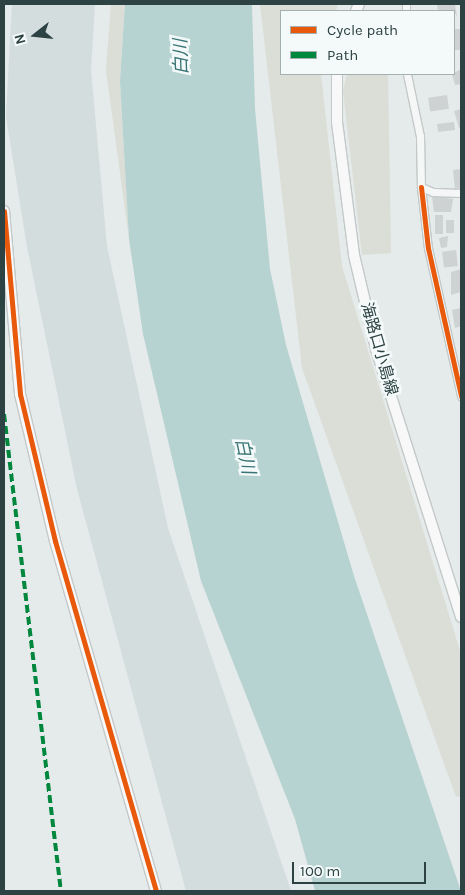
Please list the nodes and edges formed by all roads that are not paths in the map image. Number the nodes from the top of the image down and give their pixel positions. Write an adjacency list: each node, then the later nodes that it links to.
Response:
1 (337, 75): 7 (street, 海路口小島線)
2 (407, 75): 3 (street)
3 (421, 187): 4 (street); 6 (street)
4 (461, 193)
5 (4, 211): 8 (street)
6 (461, 396)
7 (461, 617)
8 (156, 891)

